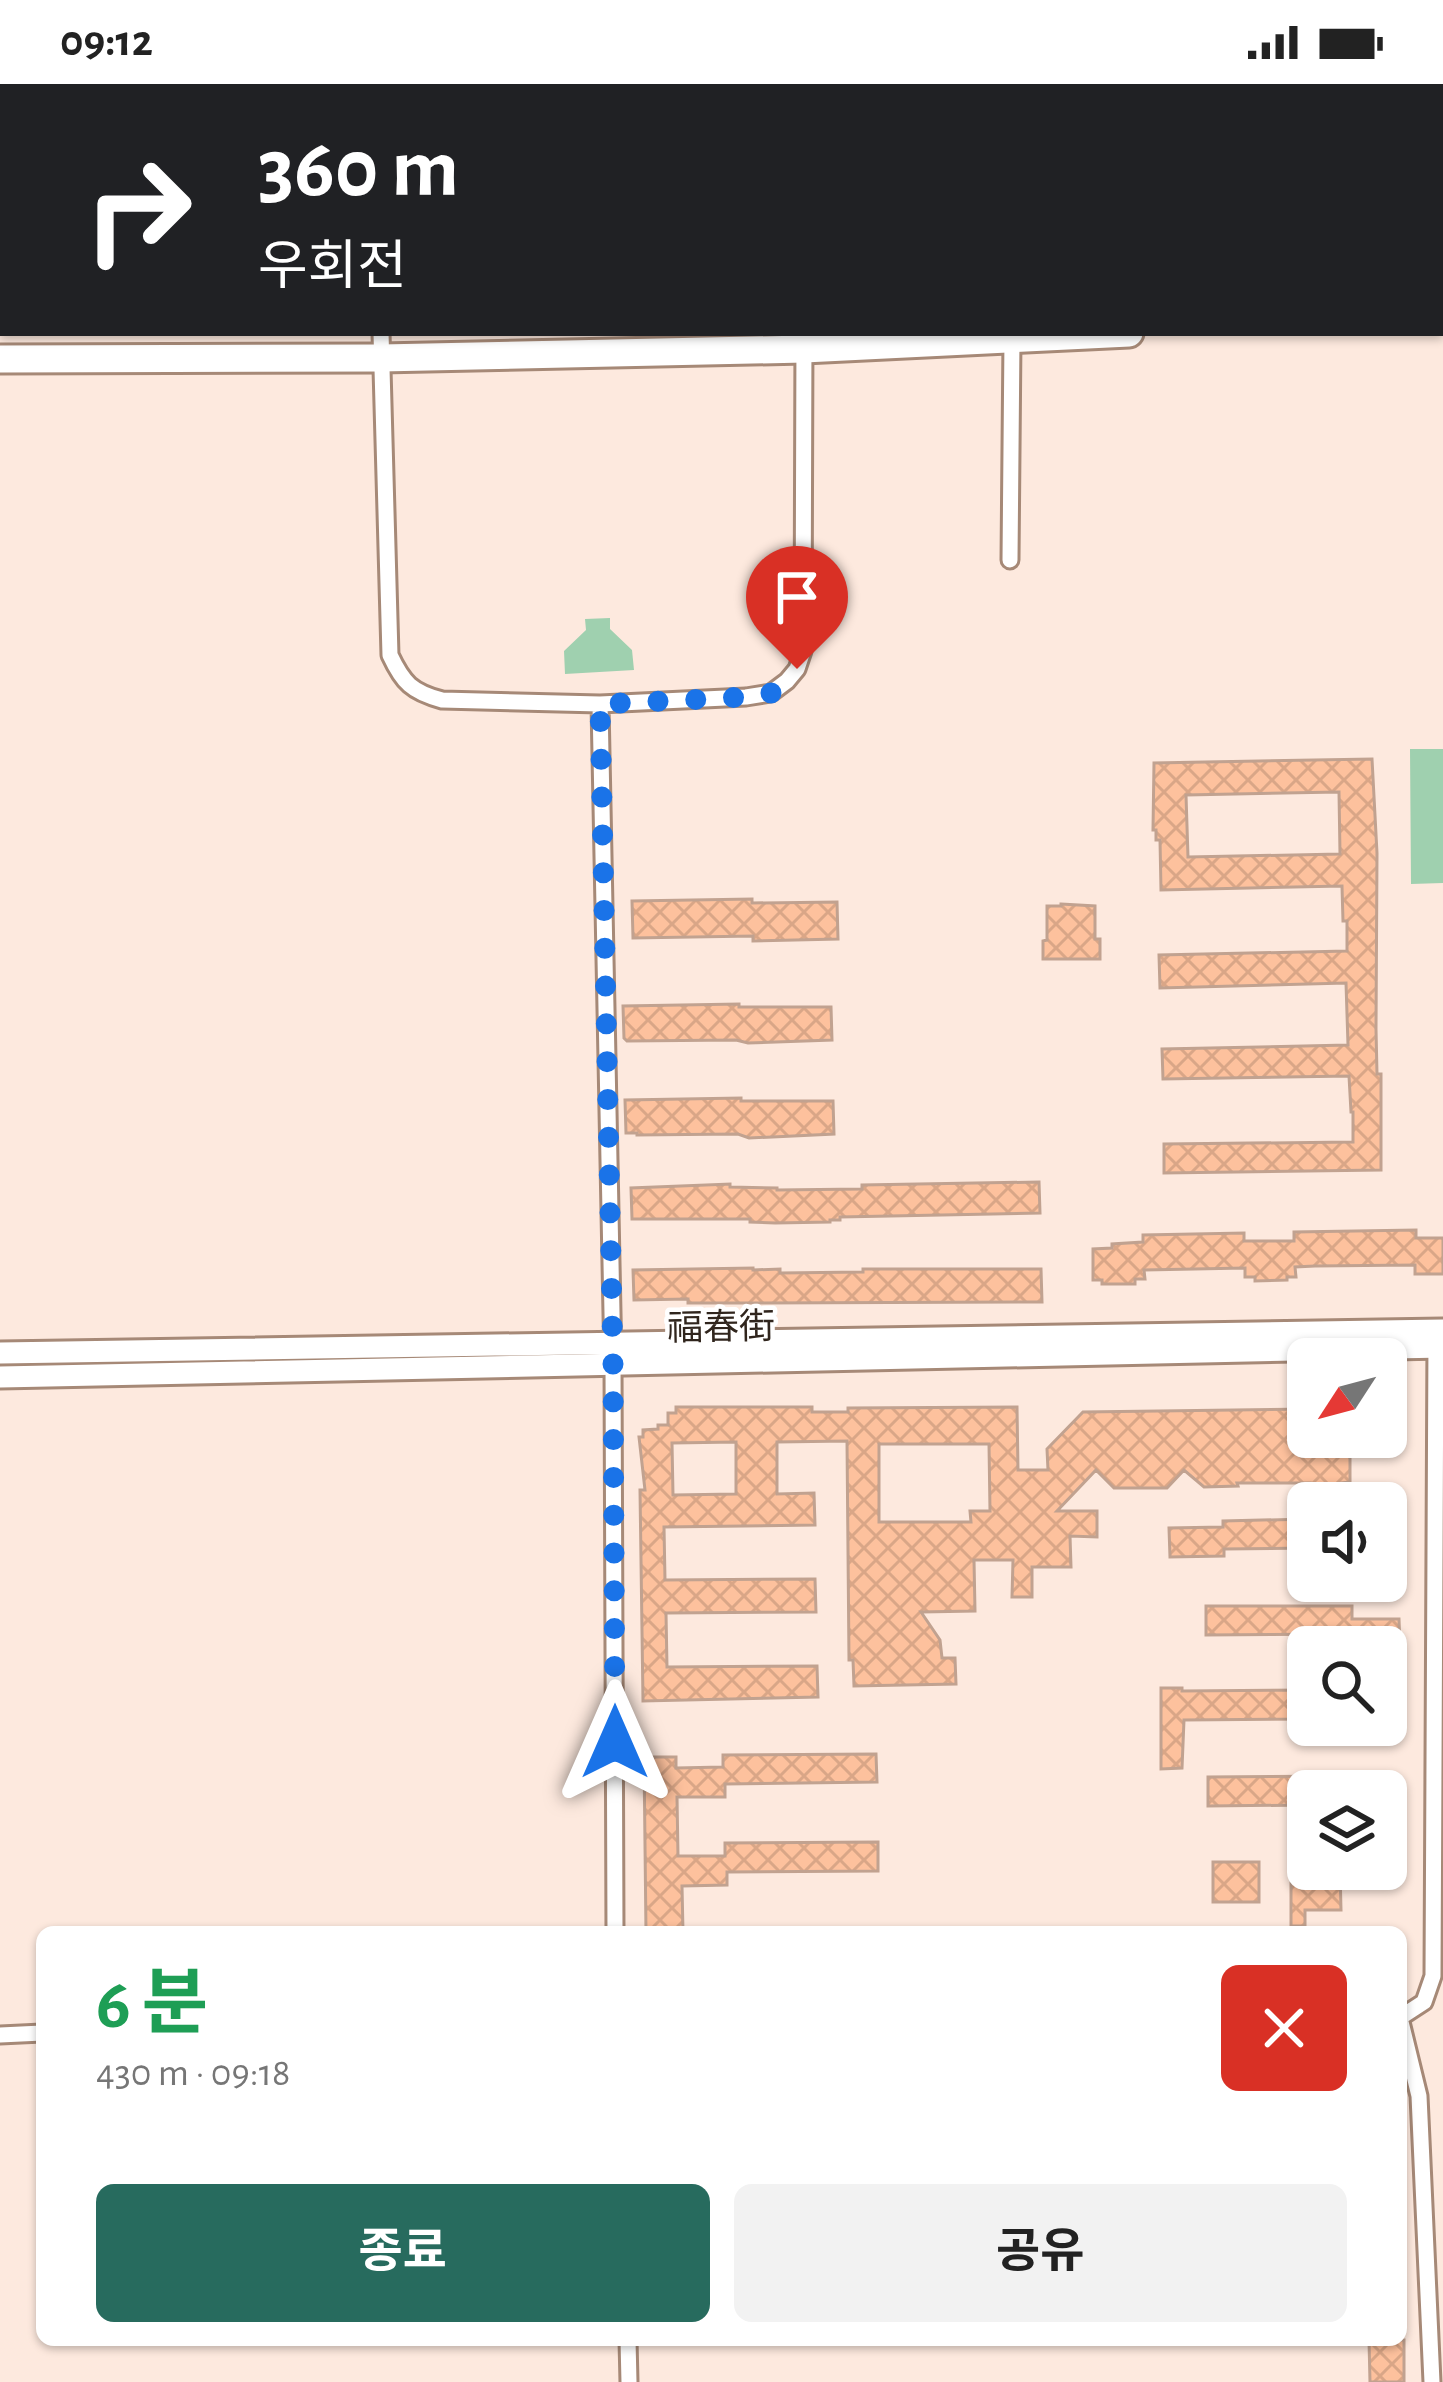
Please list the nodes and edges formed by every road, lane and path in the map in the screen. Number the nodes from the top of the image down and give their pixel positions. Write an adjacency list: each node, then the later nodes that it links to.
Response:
1 (1070, 336): 2 (highway)
2 (1012, 339): 3 (highway); 6 (street)
3 (804, 341): 4 (highway); 7 (street)
4 (381, 345): 5 (highway); 7 (street)
5 (0, 359)
6 (1010, 560)
7 (600, 704): 10 (street)
8 (1440, 1339): 10 (main road, 福春街); 13 (street)
9 (0, 1353): 10 (main road, 福春街)
10 (613, 1353): 11 (main road, 福春街); 12 (street)
11 (0, 1376)
12 (615, 1926)
13 (1407, 2015)
14 (36, 2033): 15 (street)
15 (0, 2035)
16 (1407, 2046): 19 (street)
17 (628, 2346): 18 (street)
18 (629, 2382)
19 (1432, 2382)

